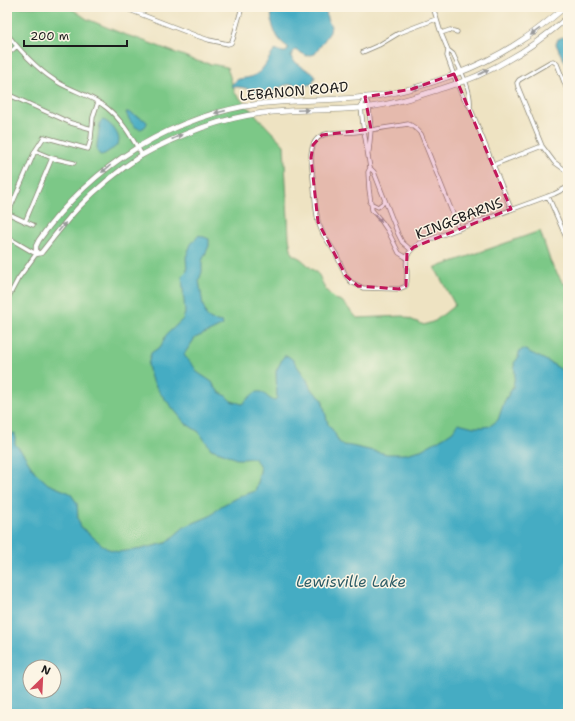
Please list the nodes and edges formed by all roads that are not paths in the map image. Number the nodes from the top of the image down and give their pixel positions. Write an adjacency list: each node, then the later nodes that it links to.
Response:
1 (125, 7): 2 (street)
2 (242, 7)
3 (433, 7): 6 (street)
4 (565, 7): 14 (main road, LEBANON ROAD, one-way to 14)
5 (568, 17): 16 (main road, LEBANON ROAD, one-way to 5)
6 (436, 19): 8 (street); 12 (street)
7 (457, 32): 8 (street)
8 (441, 33): 11 (street)
9 (7, 34): 10 (street)
10 (17, 46): 13 (street); 21 (street)
11 (448, 50): 14 (street); 15 (street)
12 (363, 52)
13 (7, 55)
14 (461, 72): 15 (main road, LEBANON ROAD); 16 (street)
15 (454, 74): 17 (street); 20 (main road, LEBANON ROAD, one-way to 20)
16 (464, 81): 17 (main road, LEBANON ROAD); 24 (street)
17 (457, 84): 23 (main road, LEBANON ROAD); 24 (street)
18 (568, 92): 30 (street)
19 (7, 95): 27 (street)
20 (365, 97): 22 (street); 23 (street); 31 (main road, LEBANON ROAD, one-way to 31)
21 (98, 102): 27 (street); 31 (street)
22 (361, 107): 23 (main road, LEBANON ROAD); 26 (street); 33 (main road, LEBANON ROAD, one-way to 22)
23 (369, 107): 25 (street)
24 (470, 107): 37 (street)
25 (370, 121): 26 (street); 28 (street)
26 (362, 122): 29 (street)
27 (92, 129): 32 (street)
28 (371, 130): 29 (street); 34 (street); 50 (street)
29 (363, 131): 34 (street); 57 (street, KINGSBARNS)
30 (542, 146): 37 (street); 39 (street)
31 (138, 147): 33 (street); 43 (street, LEBANON ROAD, one-way to 43)
32 (35, 151): 35 (street); 47 (street)
33 (142, 155): 45 (street, LEBANON ROAD)
34 (368, 156): 38 (street)
35 (52, 158): 36 (street); 48 (street)
36 (74, 163)
37 (494, 165): 46 (street)
38 (370, 168): 42 (street); 44 (street)
39 (568, 172)
40 (568, 187): 41 (street, KINGSBARNS)
41 (548, 196): 46 (street, KINGSBARNS); 54 (street)
42 (385, 200): 44 (street); 51 (street)
43 (71, 202): 45 (street); 56 (street, LEBANON ROAD)
44 (370, 203): 53 (street, one-way to 53)
45 (77, 208): 56 (street, LEBANON ROAD, one-way to 45)
46 (511, 209): 50 (street, KINGSBARNS)
47 (7, 214): 48 (street)
48 (26, 222): 49 (street)
49 (33, 225)
50 (459, 229): 55 (street, KINGSBARNS)
51 (398, 232): 53 (street); 55 (street)
52 (7, 236): 56 (street)
53 (390, 236): 57 (street)
54 (568, 242)
55 (411, 250): 57 (street, KINGSBARNS)
56 (36, 254): 58 (street, LEBANON ROAD)
57 (407, 258)
58 (7, 300)

